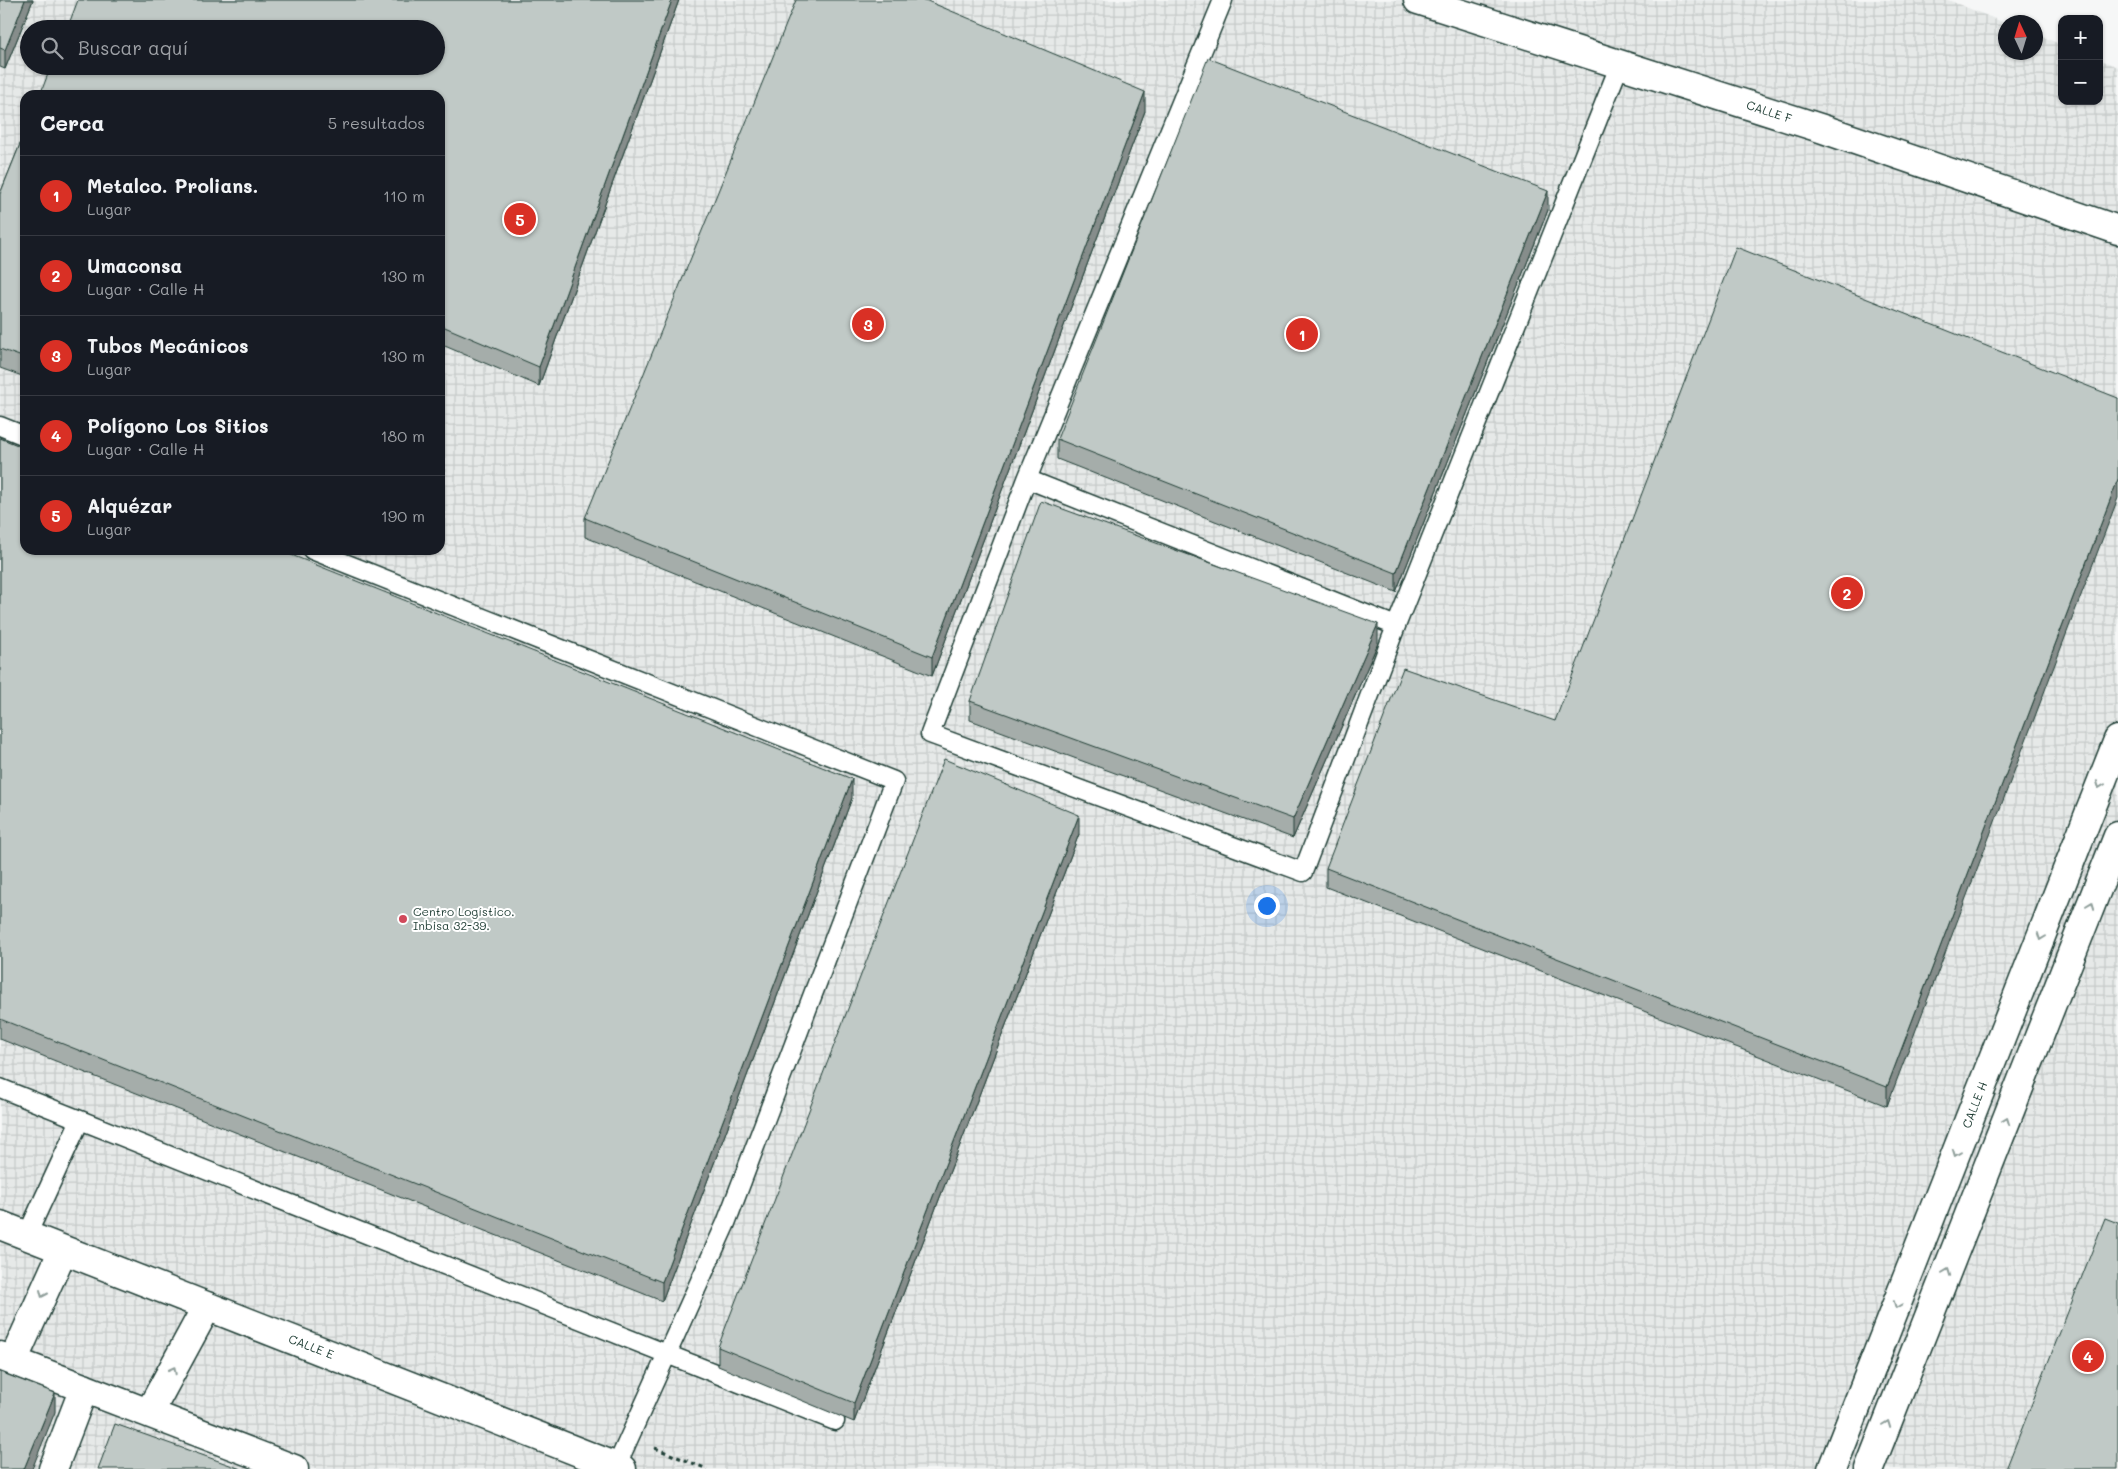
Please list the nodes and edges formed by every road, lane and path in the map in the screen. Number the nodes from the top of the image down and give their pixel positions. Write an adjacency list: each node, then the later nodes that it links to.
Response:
1 (1223, 0): 7 (lane)
2 (1418, 0): 3 (street, CALLE F)
3 (1620, 64): 4 (street, CALLE F); 9 (lane)
4 (2118, 230)
5 (0, 426): 6 (lane)
6 (20, 434)
7 (1027, 479): 9 (lane); 9 (lane)
8 (325, 555): 18 (lane)
9 (1396, 626)
10 (2118, 740): 26 (street, CALLE H, one-way to 26)
11 (2118, 836): 27 (street, one-way to 11)
12 (0, 1088): 13 (lane)
13 (80, 1120): 15 (lane); 18 (lane)
14 (0, 1225): 15 (street, CALLE E)
15 (27, 1235): 16 (street, CALLE E)
16 (63, 1250): 17 (street, CALLE E); 19 (street, one-way to 19)
17 (207, 1306): 21 (street, one-way to 17); 23 (street, CALLE E)
18 (669, 1353): 22 (lane); 23 (lane)
19 (7, 1359): 20 (street)
20 (84, 1388): 21 (street); 24 (street)
21 (149, 1413): 25 (street)
22 (835, 1421)
23 (619, 1468)
24 (53, 1469)
25 (294, 1469)
26 (1832, 1469)
27 (1869, 1469)

